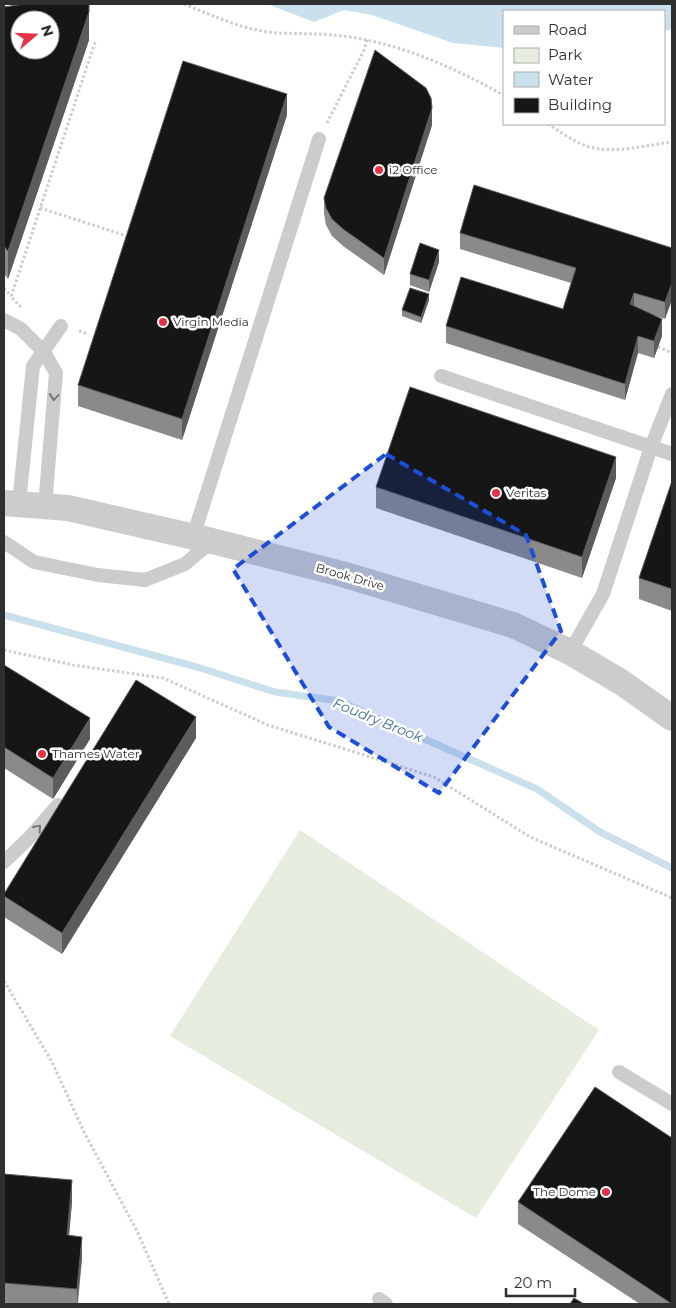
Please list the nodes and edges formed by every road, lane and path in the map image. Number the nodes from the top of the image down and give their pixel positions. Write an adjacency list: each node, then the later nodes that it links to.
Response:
1 (184, 4): 2 (path)
2 (368, 40): 6 (path); 10 (path)
3 (94, 42): 4 (path)
4 (86, 68): 5 (path); 8 (path)
5 (91, 70)
6 (503, 95)
7 (550, 125): 11 (path)
8 (67, 126): 9 (path); 12 (path)
9 (72, 127)
10 (319, 139): 32 (lane)
11 (672, 142)
12 (48, 183): 13 (path); 14 (path)
13 (53, 185)
14 (40, 208): 15 (path); 17 (path)
15 (32, 232): 16 (path); 19 (path)
16 (37, 233)
17 (133, 238)
18 (4, 288): 19 (path)
19 (11, 297): 20 (path)
20 (22, 308)
21 (6, 319): 25 (lane)
22 (61, 326): 23 (path); 25 (lane)
23 (88, 334)
24 (658, 347): 26 (path)
25 (44, 352): 31 (lane); 31 (lane)
26 (672, 353)
27 (441, 376): 29 (lane)
28 (672, 394): 29 (lane)
29 (651, 448): 30 (lane); 35 (lane)
30 (672, 454)
31 (24, 504): 32 (street, Brook Drive)
32 (202, 539): 33 (lane); 35 (street, Brook Drive)
33 (4, 542)
34 (4, 650): 39 (path)
35 (570, 652): 36 (street, Brook Drive)
36 (672, 718)
37 (84, 822): 38 (lane, one-way to 37)
38 (4, 862)
39 (672, 898)
40 (4, 981): 43 (path)
41 (619, 1072): 42 (lane)
42 (672, 1104)
43 (169, 1304)

